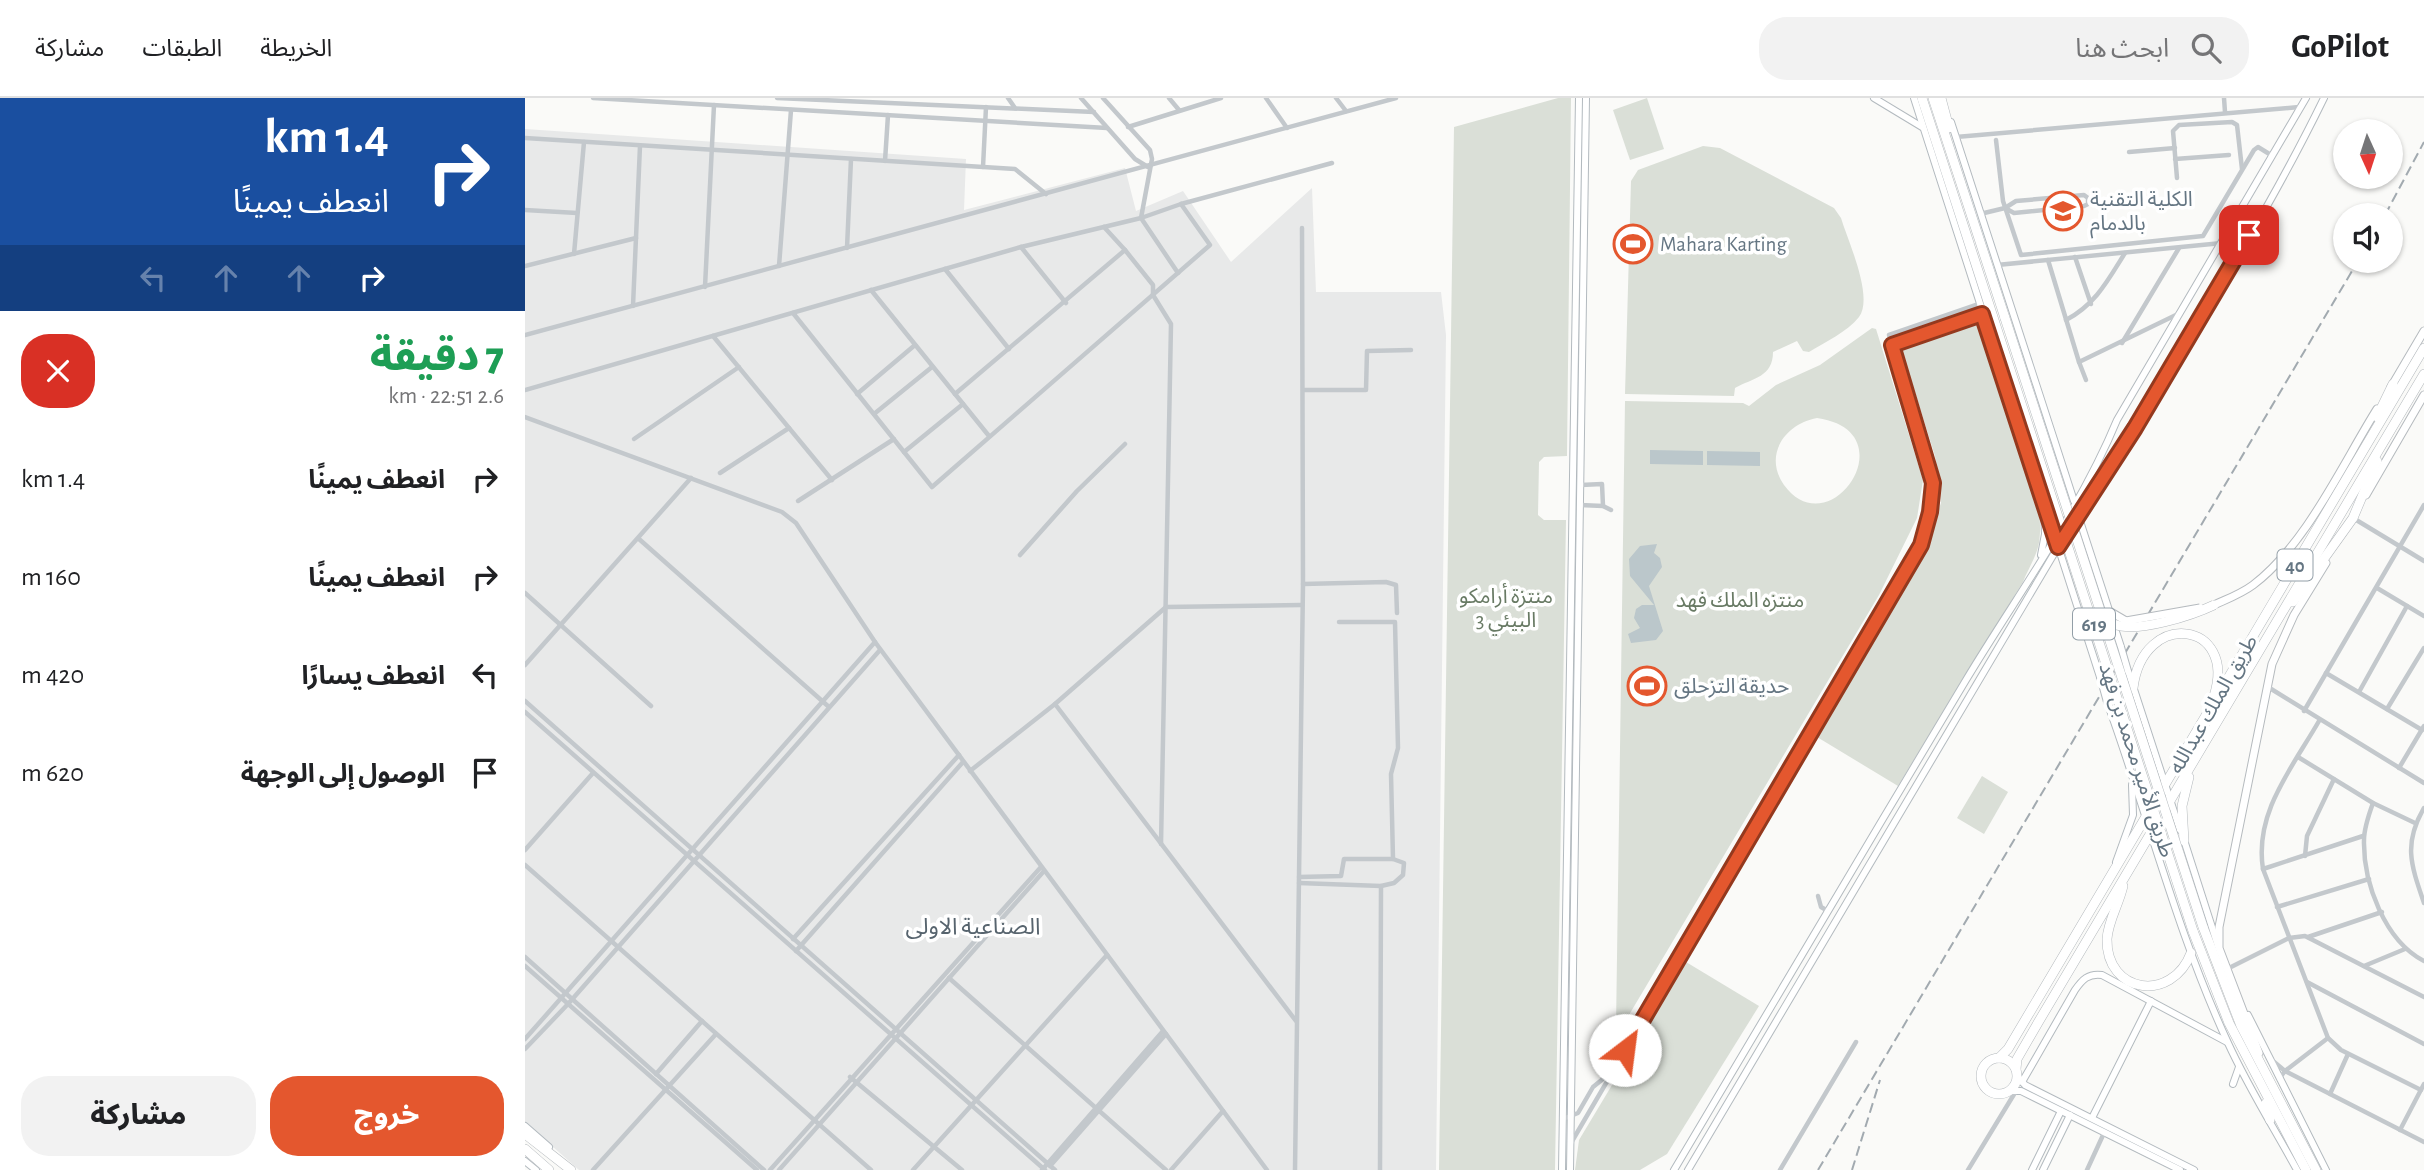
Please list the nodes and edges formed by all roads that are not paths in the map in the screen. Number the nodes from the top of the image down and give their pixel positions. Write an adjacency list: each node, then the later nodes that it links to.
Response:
1 (593, 98): 21 (street)
2 (778, 98): 20 (street)
3 (1007, 98): 24 (street)
4 (1081, 98): 28 (street)
5 (1103, 98): 32 (street)
6 (1169, 98): 26 (street)
7 (1221, 98): 26 (street)
8 (1266, 98): 35 (street)
9 (1336, 98): 27 (street)
10 (1396, 98): 27 (street)
11 (1579, 98): 39 (street)
12 (1586, 98): 39 (street)
13 (1874, 98): 33 (street)
14 (1918, 98): 33 (street); 227 (highway, طريق الأمير محمد بن فهد / 619, bridge)
15 (1933, 98): 58 (highway, طريق الأمير محمد بن فهد / 619)
16 (1942, 98): 36 (street); 58 (highway)
17 (2224, 98): 29 (street)
18 (2306, 98): 23 (street)
19 (2324, 98): 136 (street)
20 (874, 100): 22 (street)
21 (714, 105): 25 (street); 43 (street)
22 (986, 107): 24 (street); 31 (street)
23 (2299, 107): 29 (street); 47 (street)
24 (1016, 109): 28 (street)
25 (790, 110): 30 (street); 45 (street)
26 (1179, 110): 32 (street)
27 (1346, 111): 35 (street)
28 (1094, 112): 34 (street)
29 (2225, 112): 36 (street)
30 (888, 116): 31 (street); 50 (street)
31 (986, 121): 34 (street); 52 (street)
32 (1128, 127): 53 (street)
33 (1922, 127): 85 (street)
34 (1107, 128): 53 (street)
35 (1287, 128): 53 (street)
36 (1956, 136): 62 (street)
37 (525, 138): 40 (street)
38 (1996, 140): 59 (street)
39 (1582, 141): 123 (street)
40 (584, 142): 41 (street); 61 (street)
41 (640, 146): 43 (street); 66 (street)
42 (2175, 148): 44 (street); 49 (street); 54 (street)
43 (711, 150): 45 (street); 81 (street)
44 (2129, 152)
45 (787, 155): 48 (street); 78 (street)
46 (2229, 155): 49 (street)
47 (2271, 155): 54 (street); 67 (street)
48 (851, 159): 50 (street); 70 (street)
49 (2175, 159): 55 (street)
50 (885, 161): 52 (street)
51 (1332, 163): 57 (street)
52 (983, 167): 56 (street)
53 (1149, 167): 56 (street); 63 (street)
54 (2242, 170): 59 (street)
55 (2177, 178)
56 (1046, 194): 70 (street)
57 (1181, 204): 63 (street); 80 (street)
58 (1968, 205): 154 (highway, طريق الأمير محمد بن فهد / 619, bridge)
59 (2005, 208): 59 (street); 62 (street)
60 (525, 210): 61 (street)
61 (577, 213): 73 (street)
62 (1979, 214): 76 (street)
63 (1141, 218): 64 (street); 80 (street)
64 (1104, 227): 68 (street); 71 (street)
65 (1302, 228): 108 (street)
66 (636, 238): 73 (street); 87 (street)
67 (2223, 243): 69 (street); 88 (street)
68 (1021, 247): 79 (street); 84 (street)
69 (2179, 247): 72 (street); 95 (street)
70 (846, 248): 78 (street)
71 (1125, 250): 83 (street); 84 (street)
72 (2125, 253): 74 (street); 86 (street)
73 (574, 254): 77 (street)
74 (2074, 257): 75 (street); 86 (street)
75 (2048, 260): 76 (street); 91 (street)
76 (1996, 265): 130 (street)
77 (525, 266)
78 (779, 266): 81 (street)
79 (945, 269): 82 (street); 99 (street)
80 (1178, 273): 83 (street)
81 (705, 287): 87 (street)
82 (871, 290): 89 (street); 96 (street)
83 (1153, 295): 117 (street); 153 (street)
84 (1066, 303): 99 (street)
85 (1979, 304): 90 (street); 97 (street)
86 (2091, 304): 91 (street)
87 (633, 306): 93 (street)
88 (2182, 312): 95 (street); 130 (street)
89 (793, 313): 94 (street); 109 (street)
90 (1982, 314): 97 (street); 128 (street)
91 (2066, 320): 101 (street)
92 (2424, 331): 106 (main road)
93 (525, 335)
94 (713, 336): 102 (street); 107 (street)
95 (2122, 342): 101 (street)
96 (915, 345): 103 (street); 109 (street)
97 (1892, 345): 270 (street)
98 (2424, 348): 122 (highway, طريق الملك عبدالله / 40)
99 (1009, 349): 110 (street)
100 (1411, 350): 108 (street)
101 (2079, 362): 105 (street)
102 (739, 367): 115 (street); 118 (street)
103 (932, 367): 110 (street); 113 (street)
104 (2424, 374): 116 (highway, طريق الملك عبدالله / 40)
105 (2086, 380)
106 (2393, 384): 122 (highway); 151 (main road)
107 (525, 390)
108 (1303, 390): 147 (street)
109 (857, 394): 113 (street)
110 (955, 394): 112 (street)
111 (2424, 397): 137 (main road)
112 (963, 404): 117 (street); 121 (street)
113 (874, 414): 119 (street)
114 (525, 417): 125 (street)
115 (789, 428): 124 (street); 126 (street)
116 (2391, 429): 137 (highway); 160 (highway, طريق الملك عبدالله / 40)
117 (990, 437): 121 (street)
118 (634, 439)
119 (894, 439): 121 (street); 126 (street)
120 (1125, 444): 142 (street)
121 (904, 452)
122 (2354, 468): 176 (highway, طريق الملك عبدالله / 40)
123 (1577, 470): 127 (street); 135 (street)
124 (720, 473)
125 (691, 478): 139 (street); 159 (street)
126 (832, 480): 129 (street)
127 (1580, 485): 131 (street); 133 (street)
128 (2042, 494): 138 (street); 144 (street)
129 (798, 501)
130 (2074, 502): 136 (street); 138 (street)
131 (1580, 505): 133 (street); 135 (street)
132 (2424, 505): 140 (street)
133 (1603, 506): 134 (street)
134 (1611, 510)
135 (1576, 514): 266 (street)
136 (2078, 515): 141 (street); 154 (street)
137 (2353, 518): 140 (street); 160 (highway); 165 (main road)
138 (2055, 537): 141 (street); 144 (street)
139 (639, 539): 158 (street); 169 (street)
140 (2399, 544): 143 (street); 148 (street)
141 (2058, 547): 145 (street); 146 (street)
142 (1020, 555)
143 (2424, 561)
144 (2038, 564): 225 (street)
145 (2047, 566): 146 (street); 330 (street)
146 (2066, 568): 186 (street, bridge)
147 (1303, 584): 150 (street); 155 (street)
148 (2377, 588): 152 (street); 164 (street)
149 (525, 593): 158 (street)
150 (1301, 605): 153 (street); 220 (street)
151 (2214, 605): 154 (highway, bridge)
152 (2407, 606): 156 (street); 167 (street)
153 (1166, 607): 170 (street); 204 (street)
154 (2104, 611): 166 (street, bridge); 227 (highway, طريق الأمير محمد بن فهد / 619, bridge)
155 (1397, 613)
156 (2424, 616)
157 (1339, 622): 211 (street)
158 (561, 625): 163 (street); 171 (street)
159 (875, 642): 162 (street); 169 (street)
160 (2262, 646): 184 (highway, طريق الملك عبدالله / 40)
161 (2424, 648): 173 (street)
162 (880, 649): 172 (street); 181 (street)
163 (525, 665)
164 (2326, 673): 167 (street); 174 (street)
165 (2267, 687): 174 (street); 235 (main road)
166 (2133, 688): 176 (highway); 190 (street)
167 (2358, 692): 173 (street)
168 (525, 701): 205 (street)
169 (823, 701): 172 (street); 179 (street)
170 (1055, 704): 187 (street); 204 (street)
171 (652, 706)
172 (829, 707): 180 (street)
173 (2387, 709): 178 (street)
174 (2304, 711): 177 (street)
175 (525, 712): 188 (street)
176 (2209, 712): 190 (highway, طريق الملك عبدالله / 40)
177 (2319, 721): 182 (street); 185 (street)
178 (2423, 728): 185 (street)
179 (784, 745): 180 (street); 194 (street)
180 (791, 750): 196 (street)
181 (959, 755): 183 (street); 192 (street)
182 (2298, 757): 189 (street); 216 (street)
183 (963, 762): 187 (street); 193 (street)
184 (2192, 765): 195 (highway, طريق الملك عبدالله / 40); 203 (highway)
185 (2399, 768): 191 (street)
186 (2130, 769): 199 (street); 218 (street)
187 (970, 771): 215 (street)
188 (593, 773): 206 (street); 208 (street)
189 (2334, 779): 197 (street); 210 (street)
190 (2167, 783): 195 (street); 199 (highway, طريق الملك عبدالله / 40)
191 (2424, 783)
192 (930, 787): 193 (street); 209 (street)
193 (935, 793): 213 (street)
194 (740, 795): 196 (street); 205 (street)
195 (2171, 799): 201 (highway, طريق الملك عبدالله / 40); 203 (street)
196 (746, 800): 207 (street)
197 (2372, 803): 200 (street); 202 (street)
198 (2424, 808): 200 (street)
199 (2146, 817): 201 (street); 218 (highway, طريق الملك عبدالله / 40)
200 (2415, 823): 223 (street)
201 (2151, 833): 217 (highway, طريق الملك عبدالله / 40); 238 (street)
202 (2364, 836): 210 (street); 219 (street)
203 (2184, 841): 235 (street)
204 (1161, 844): 253 (street)
205 (692, 849): 207 (street); 208 (street)
206 (525, 850)
207 (698, 854): 212 (street); 229 (street)
208 (686, 855): 212 (street); 231 (street)
209 (868, 856): 213 (street); 229 (street)
210 (2305, 856): 216 (street)
211 (1392, 859): 220 (street); 221 (street)
212 (693, 861): 232 (street); 234 (street)
213 (875, 861): 233 (street)
214 (525, 865): 231 (street)
215 (1043, 869): 239 (street); 245 (street)
216 (2263, 869): 224 (street)
217 (2127, 875): 238 (highway); 273 (highway, طريق الملك عبدالله / 40)
218 (2110, 878): 267 (highway, طريق الملك عبدالله / 40)
219 (2369, 878): 224 (street); 226 (street)
220 (1299, 880): 221 (street); 253 (street)
221 (1381, 886): 326 (street)
222 (1818, 896): 225 (street)
223 (2424, 903)
224 (2277, 907): 230 (street)
225 (1828, 911): 329 (street)
226 (2382, 912): 228 (street); 236 (street)
227 (2198, 929): 269 (highway, طريق الأمير محمد بن فهد / 619); 278 (highway, طريق الأمير محمد بن فهد / 619)
228 (2308, 937): 230 (street); 243 (street)
229 (793, 938): 232 (street); 233 (street)
230 (2289, 938): 244 (street); 246 (street)
231 (611, 941): 234 (street); 248 (street)
232 (789, 944): 237 (street)
233 (800, 944): 237 (street); 256 (street)
234 (618, 947): 249 (street); 252 (street)
235 (2218, 948): 244 (main road)
236 (2405, 949): 241 (street); 243 (street)
237 (796, 951): 256 (street)
238 (2191, 953): 260 (street)
239 (1107, 955): 254 (street); 262 (street)
240 (525, 957): 248 (street)
241 (2424, 961)
242 (525, 966): 248 (street)
243 (2363, 966): 247 (street)
244 (2227, 970): 265 (street); 269 (main road)
245 (947, 977): 256 (street); 262 (street)
246 (2306, 982): 257 (street); 261 (street)
247 (2423, 995)
248 (563, 996): 249 (street); 251 (street); 258 (street)
249 (572, 999): 251 (street); 272 (street)
250 (2151, 1002): 260 (street); 273 (street); 290 (street)
251 (568, 1004): 263 (street); 280 (street)
252 (702, 1021): 255 (street); 272 (street)
253 (1297, 1022): 307 (street)
254 (1165, 1033): 285 (street); 286 (street)
255 (716, 1034): 280 (street); 293 (street)
256 (896, 1034): 274 (street); 276 (street); 283 (street); 284 (street)
257 (2328, 1038): 264 (street); 271 (street)
258 (525, 1039)
259 (1856, 1042): 331 (street)
260 (2227, 1042): 268 (street)
261 (2424, 1044)
262 (1024, 1045): 283 (street); 285 (street)
263 (525, 1049)
264 (2348, 1053): 279 (street); 282 (street)
265 (2266, 1055): 271 (street); 275 (street)
266 (1568, 1058): 288 (street); 291 (street)
267 (1999, 1058): 273 (highway); 281 (highway)
268 (2239, 1067): 277 (street); 292 (street)
269 (2262, 1067): 340 (highway, طريق الأمير محمد بن فهد / 619)
270 (1613, 1071): 288 (street); 301 (street)
271 (2285, 1072): 275 (street); 282 (street)
272 (656, 1074): 280 (street)
273 (2018, 1076): 281 (highway); 290 (street)
274 (851, 1077): 276 (street); 293 (street)
275 (2279, 1080): 341 (street)
276 (857, 1082): 294 (street); 302 (street)
277 (2233, 1084)
278 (2260, 1084): 292 (highway); 339 (highway, طريق الأمير محمد بن فهد / 619)
279 (2422, 1087): 297 (street)
280 (666, 1088): 313 (street); 314 (street); 315 (street)
281 (2013, 1091): 287 (street); 332 (street)
282 (2330, 1094): 297 (street)
283 (976, 1100): 284 (street); 308 (street)
284 (971, 1104): 302 (street); 308 (street)
285 (1097, 1110): 308 (street); 322 (street)
286 (1223, 1111): 322 (street); 323 (street)
287 (2061, 1111): 289 (street); 333 (street)
288 (1570, 1115): 291 (street); 301 (street)
289 (2070, 1115): 296 (street); 334 (street)
290 (2092, 1118): 296 (street)
291 (1562, 1120): 300 (street)
292 (2270, 1120): 338 (street)
293 (814, 1121): 294 (street); 304 (street)
294 (820, 1125): 305 (street); 318 (street)
295 (525, 1126): 312 (street)
296 (2107, 1129): 335 (street); 336 (street); 337 (street)
297 (2400, 1130): 299 (street)
298 (525, 1135): 309 (highway); 312 (highway)
299 (2424, 1142)
300 (1562, 1144): 301 (street); 327 (street)
301 (1570, 1144): 328 (street)
302 (934, 1146): 319 (street); 320 (street)
303 (525, 1149): 309 (highway); 311 (highway)
304 (788, 1150): 305 (street); 316 (street)
305 (793, 1154): 317 (street)
306 (525, 1161): 310 (street)
307 (1295, 1163): 324 (street); 325 (street)
308 (1046, 1168): 321 (street)
309 (555, 1169)
310 (536, 1170)
311 (543, 1170)
312 (572, 1170)
313 (593, 1170)
314 (757, 1170)
315 (764, 1170)
316 (770, 1170)
317 (779, 1170)
318 (871, 1170)
319 (913, 1170)
320 (961, 1170)
321 (1055, 1170)
322 (1169, 1170)
323 (1267, 1170)
324 (1287, 1170)
325 (1295, 1170)
326 (1381, 1170)
327 (1562, 1170)
328 (1570, 1170)
329 (1674, 1170)
330 (1688, 1170)
331 (1780, 1170)
332 (1968, 1170)
333 (2032, 1170)
334 (2043, 1170)
335 (2088, 1170)
336 (2181, 1170)
337 (2194, 1170)
338 (2297, 1170)
339 (2306, 1170)
340 (2316, 1170)
341 (2326, 1170)

